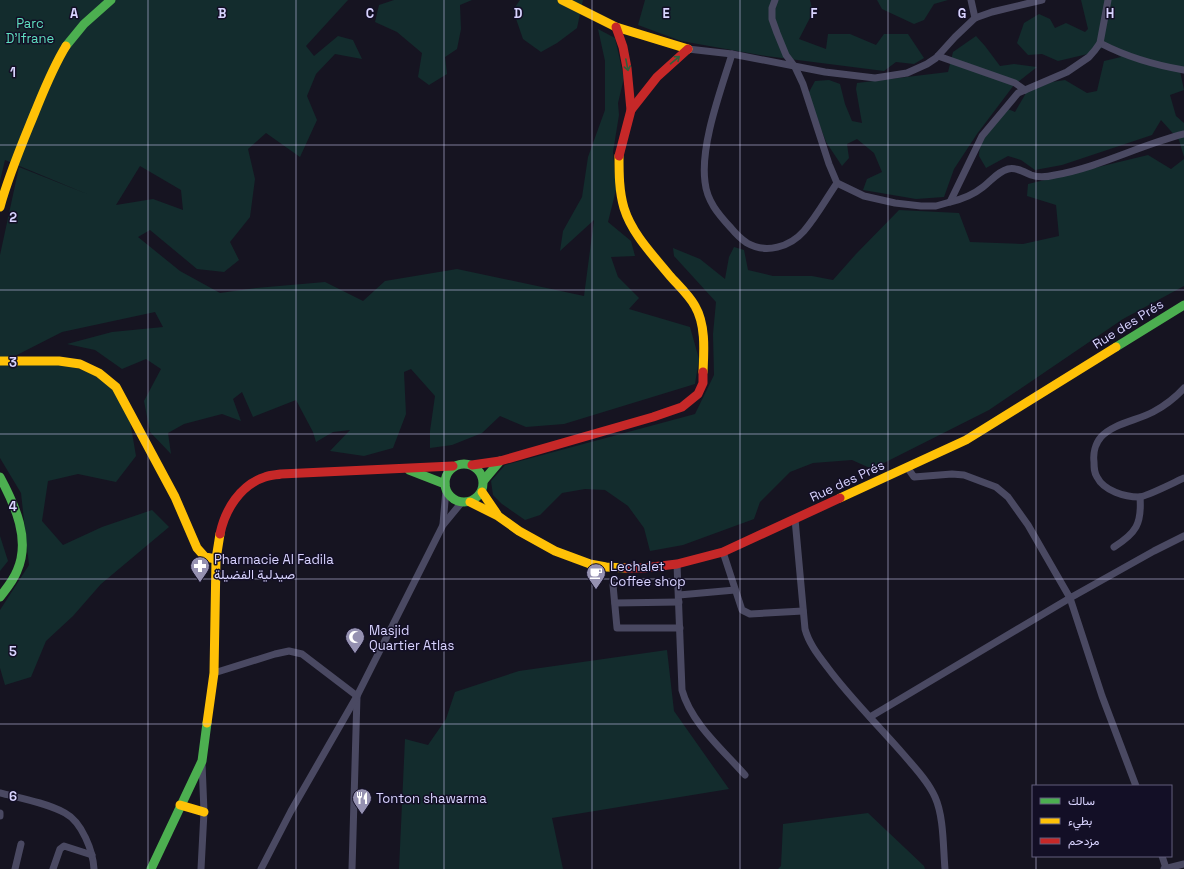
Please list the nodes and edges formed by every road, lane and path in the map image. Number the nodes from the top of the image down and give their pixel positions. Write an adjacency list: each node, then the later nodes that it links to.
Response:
1 (111, 0): 20 (street)
2 (562, 0): 8 (street)
3 (775, 0): 13 (street)
4 (971, 0): 7 (street)
5 (1042, 0): 7 (street)
6 (1108, 0): 9 (street)
7 (975, 18): 12 (street)
8 (616, 27): 10 (street); 16 (street, one-way to 16)
9 (1100, 43): 14 (street); 15 (street)
10 (688, 49): 11 (street); 16 (street, one-way to 10)
11 (732, 54): 13 (street); 18 (street)
12 (938, 56): 13 (street); 15 (street)
13 (795, 67): 18 (street)
14 (1184, 70)
15 (1025, 90): 19 (street)
16 (631, 110): 24 (street)
17 (1184, 134): 19 (street)
18 (837, 183): 19 (street)
19 (950, 202)
20 (0, 207)
21 (1184, 304): 27 (street, Rue des Prés)
22 (0, 361): 42 (street)
23 (1184, 388): 34 (street)
24 (500, 461): 25 (street); 31 (street)
25 (472, 465): 26 (street); 31 (street)
26 (453, 466): 28 (street); 32 (street)
27 (907, 466): 37 (street, Rue des Prés); 48 (street)
28 (406, 469): 32 (street); 42 (street)
29 (0, 477): 46 (street)
30 (1184, 478): 34 (street)
31 (484, 480): 33 (street)
32 (445, 487): 35 (street); 38 (street)
33 (482, 492): 35 (street); 36 (street, Rue des Prés)
34 (1140, 497): 40 (street)
35 (466, 502): 36 (street, Rue des Prés); 38 (street)
36 (498, 516): 43 (street, Rue des Prés)
37 (795, 519): 41 (street, Rue des Prés); 50 (street)
38 (443, 525): 53 (street)
39 (1184, 536): 48 (street)
40 (1114, 547)
41 (723, 552): 43 (street, Rue des Prés); 45 (street)
42 (216, 559): 52 (street)
43 (677, 564): 47 (street)
44 (613, 586): 49 (street)
45 (735, 590): 47 (street); 50 (street)
46 (0, 597)
47 (679, 598): 49 (street); 51 (street)
48 (1070, 598): 54 (street); 57 (street)
49 (615, 603): 51 (street)
50 (803, 611): 54 (street)
51 (680, 628): 56 (street)
52 (214, 673): 53 (street); 55 (street)
53 (357, 696): 72 (street); 73 (street)
54 (870, 717): 74 (street)
55 (202, 761): 59 (street); 60 (street)
56 (745, 775)
57 (1136, 785)
58 (0, 793): 64 (street)
59 (180, 805): 60 (street); 70 (street)
60 (204, 812): 71 (street)
61 (0, 813): 62 (street)
62 (0, 816)
63 (20, 844): 67 (street)
64 (92, 855): 68 (street); 69 (street)
65 (1162, 857): 75 (street)
66 (1184, 864): 75 (street)
67 (15, 869)
68 (53, 869)
69 (94, 869)
70 (151, 869)
71 (201, 869)
72 (261, 869)
73 (352, 869)
74 (945, 869)
75 (1165, 869)

